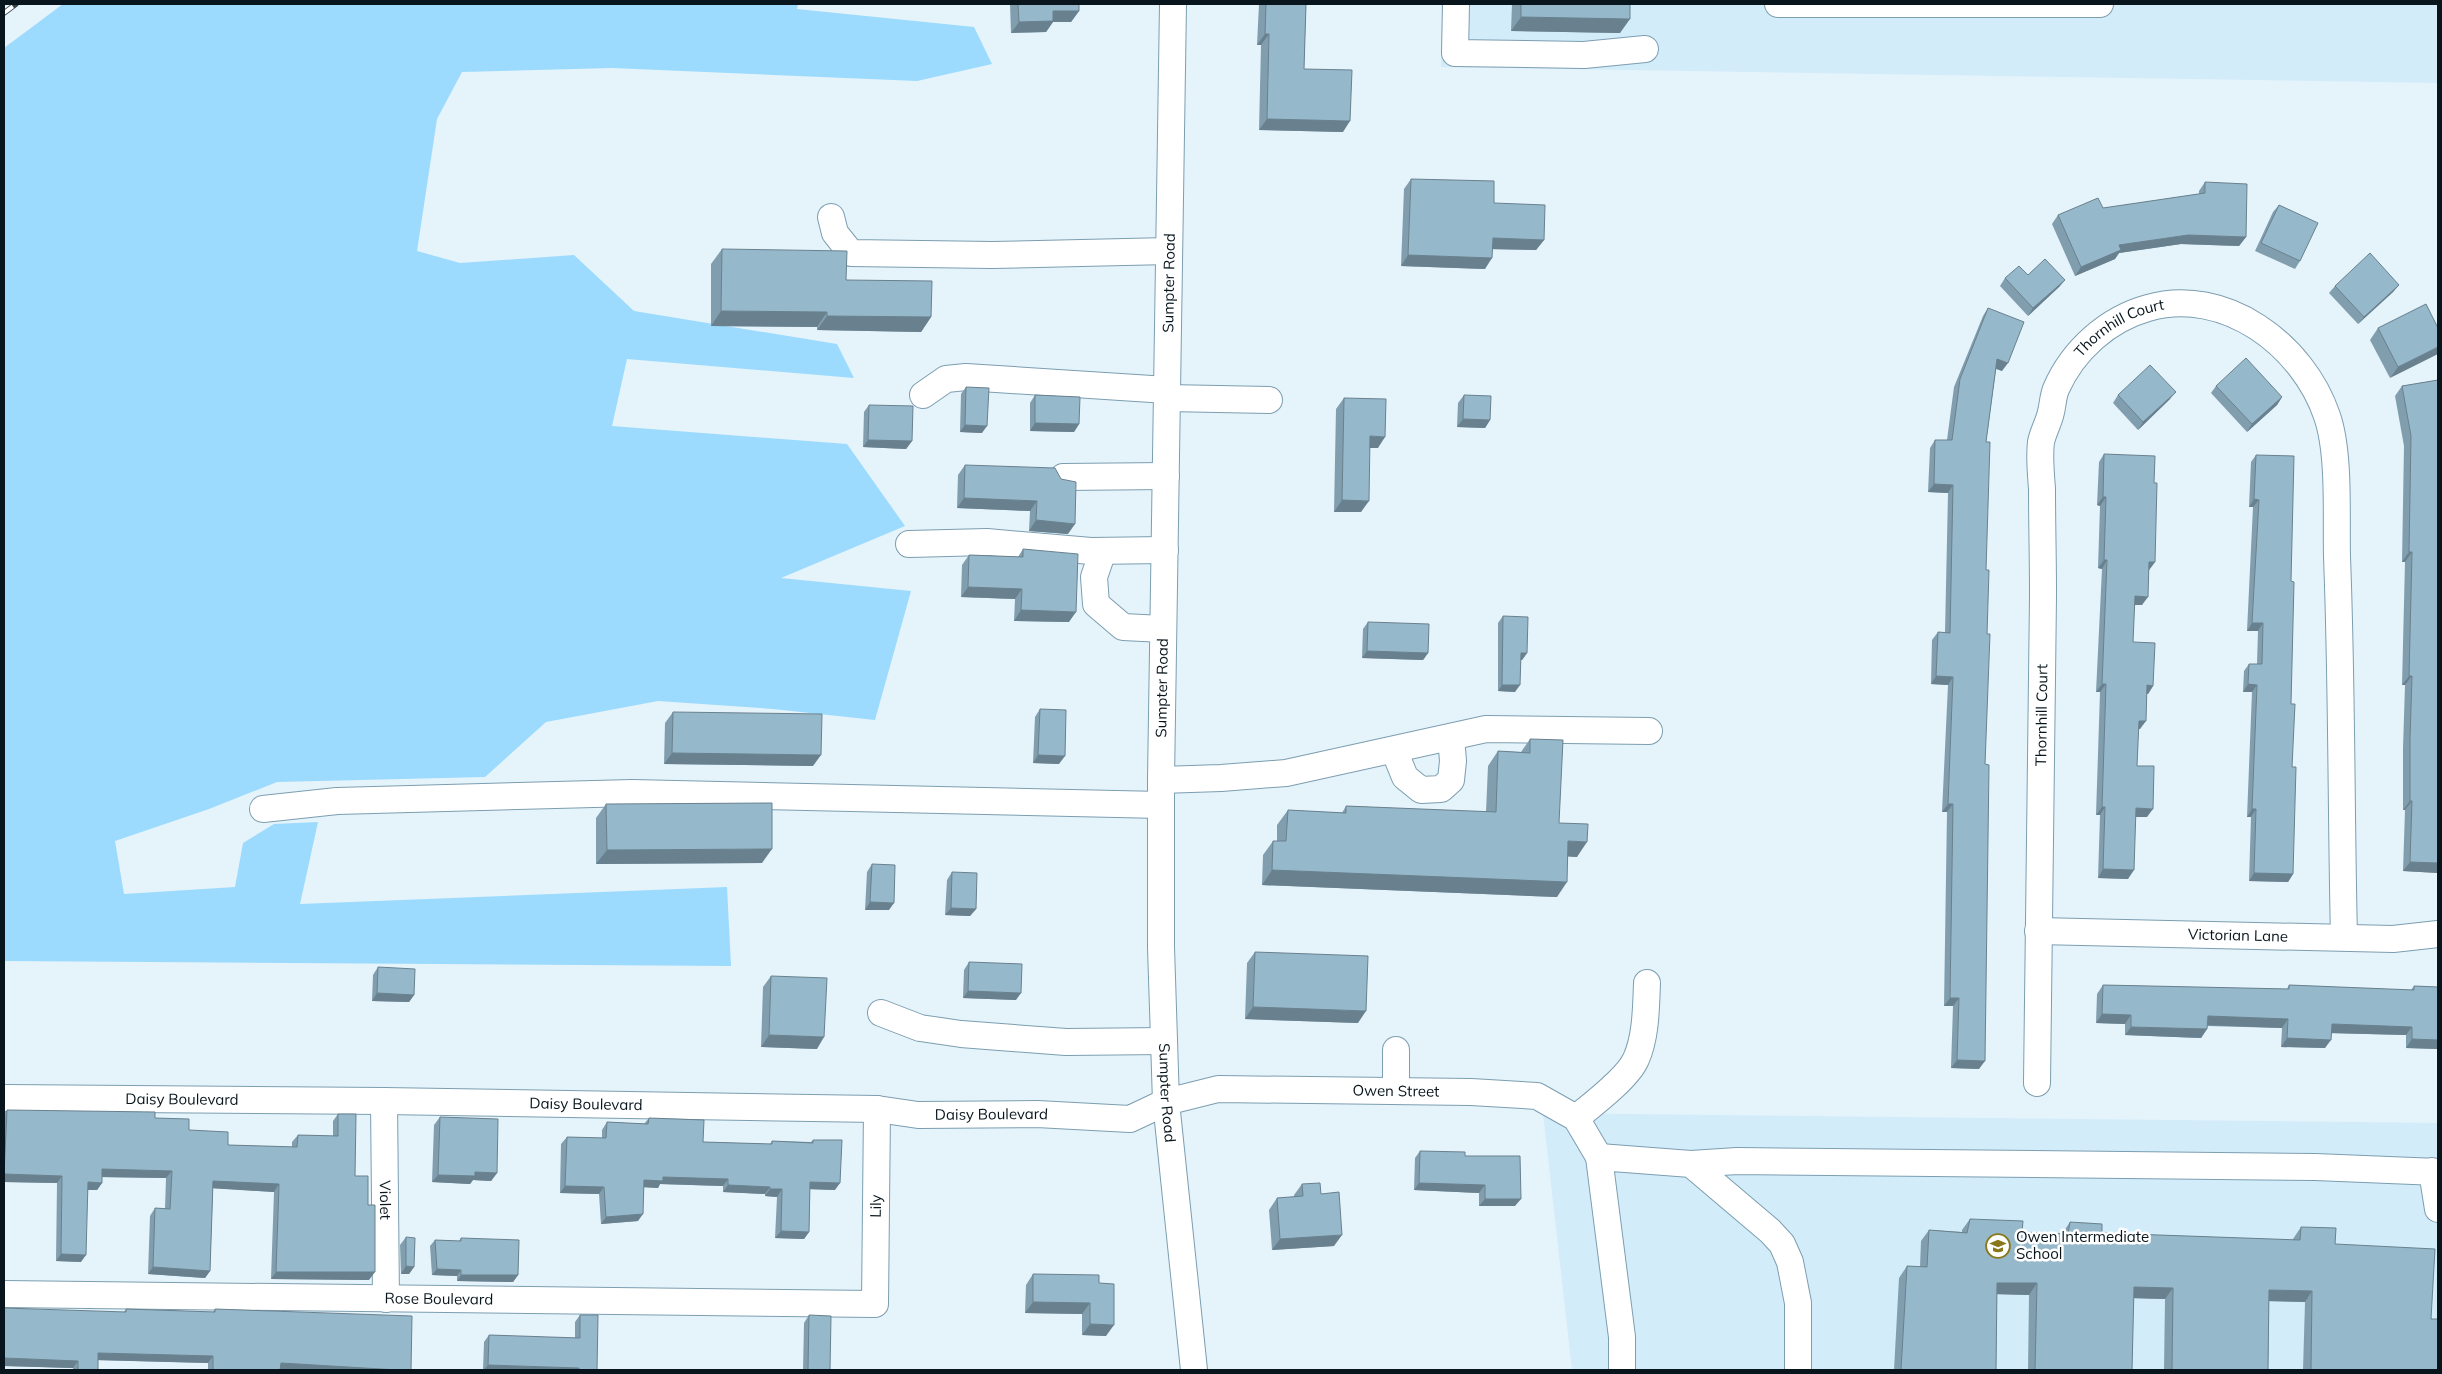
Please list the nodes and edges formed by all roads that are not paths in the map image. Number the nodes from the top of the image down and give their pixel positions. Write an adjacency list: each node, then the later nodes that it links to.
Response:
1 (1173, 4): 7 (street, Sumpter Road)
2 (1456, 4): 5 (street)
3 (1778, 4): 4 (street)
4 (2100, 4)
5 (1645, 49)
6 (831, 217): 7 (street)
7 (1169, 251): 8 (street, Sumpter Road)
8 (1167, 394): 9 (street); 10 (street); 11 (street, Sumpter Road)
9 (923, 395)
10 (1269, 400)
11 (1166, 476): 12 (street); 14 (street, Sumpter Road)
12 (1063, 477)
13 (908, 544): 15 (street)
14 (1165, 550): 15 (street); 16 (street, Sumpter Road)
15 (1103, 551): 16 (street)
16 (1163, 628): 20 (street, Sumpter Road)
17 (1649, 732): 18 (street)
18 (1451, 737): 19 (street); 19 (street)
19 (1394, 750): 20 (street)
20 (1161, 793): 21 (street); 27 (street, Sumpter Road)
21 (263, 809)
22 (2038, 931): 24 (street, Victorian Lane); 24 (street, Thornhill Court); 29 (street, Thornhill Court)
23 (2438, 934): 24 (street, Victorian Lane)
24 (2344, 938)
25 (1647, 983): 35 (street)
26 (881, 1013): 27 (street)
27 (1164, 1041): 33 (street, Sumpter Road)
28 (1396, 1050): 30 (street)
29 (2036, 1083)
30 (1396, 1091): 33 (street, Owen Street); 35 (street, Owen Street)
31 (4, 1098): 32 (street, Daisy Boulevard)
32 (384, 1101): 34 (street, Daisy Boulevard); 41 (street, Violet)
33 (1166, 1102): 34 (street, Daisy Boulevard); 43 (street, Sumpter Road)
34 (877, 1109): 42 (street, Lily)
35 (1576, 1118): 36 (street)
36 (1599, 1157): 37 (street); 44 (street)
37 (1691, 1164): 38 (street); 45 (street)
38 (2435, 1172): 39 (street)
39 (2438, 1209)
40 (4, 1294): 41 (street, Rose Boulevard)
41 (386, 1299): 42 (street, Rose Boulevard)
42 (875, 1304)
43 (1194, 1370)
44 (1622, 1370)
45 (1798, 1370)

